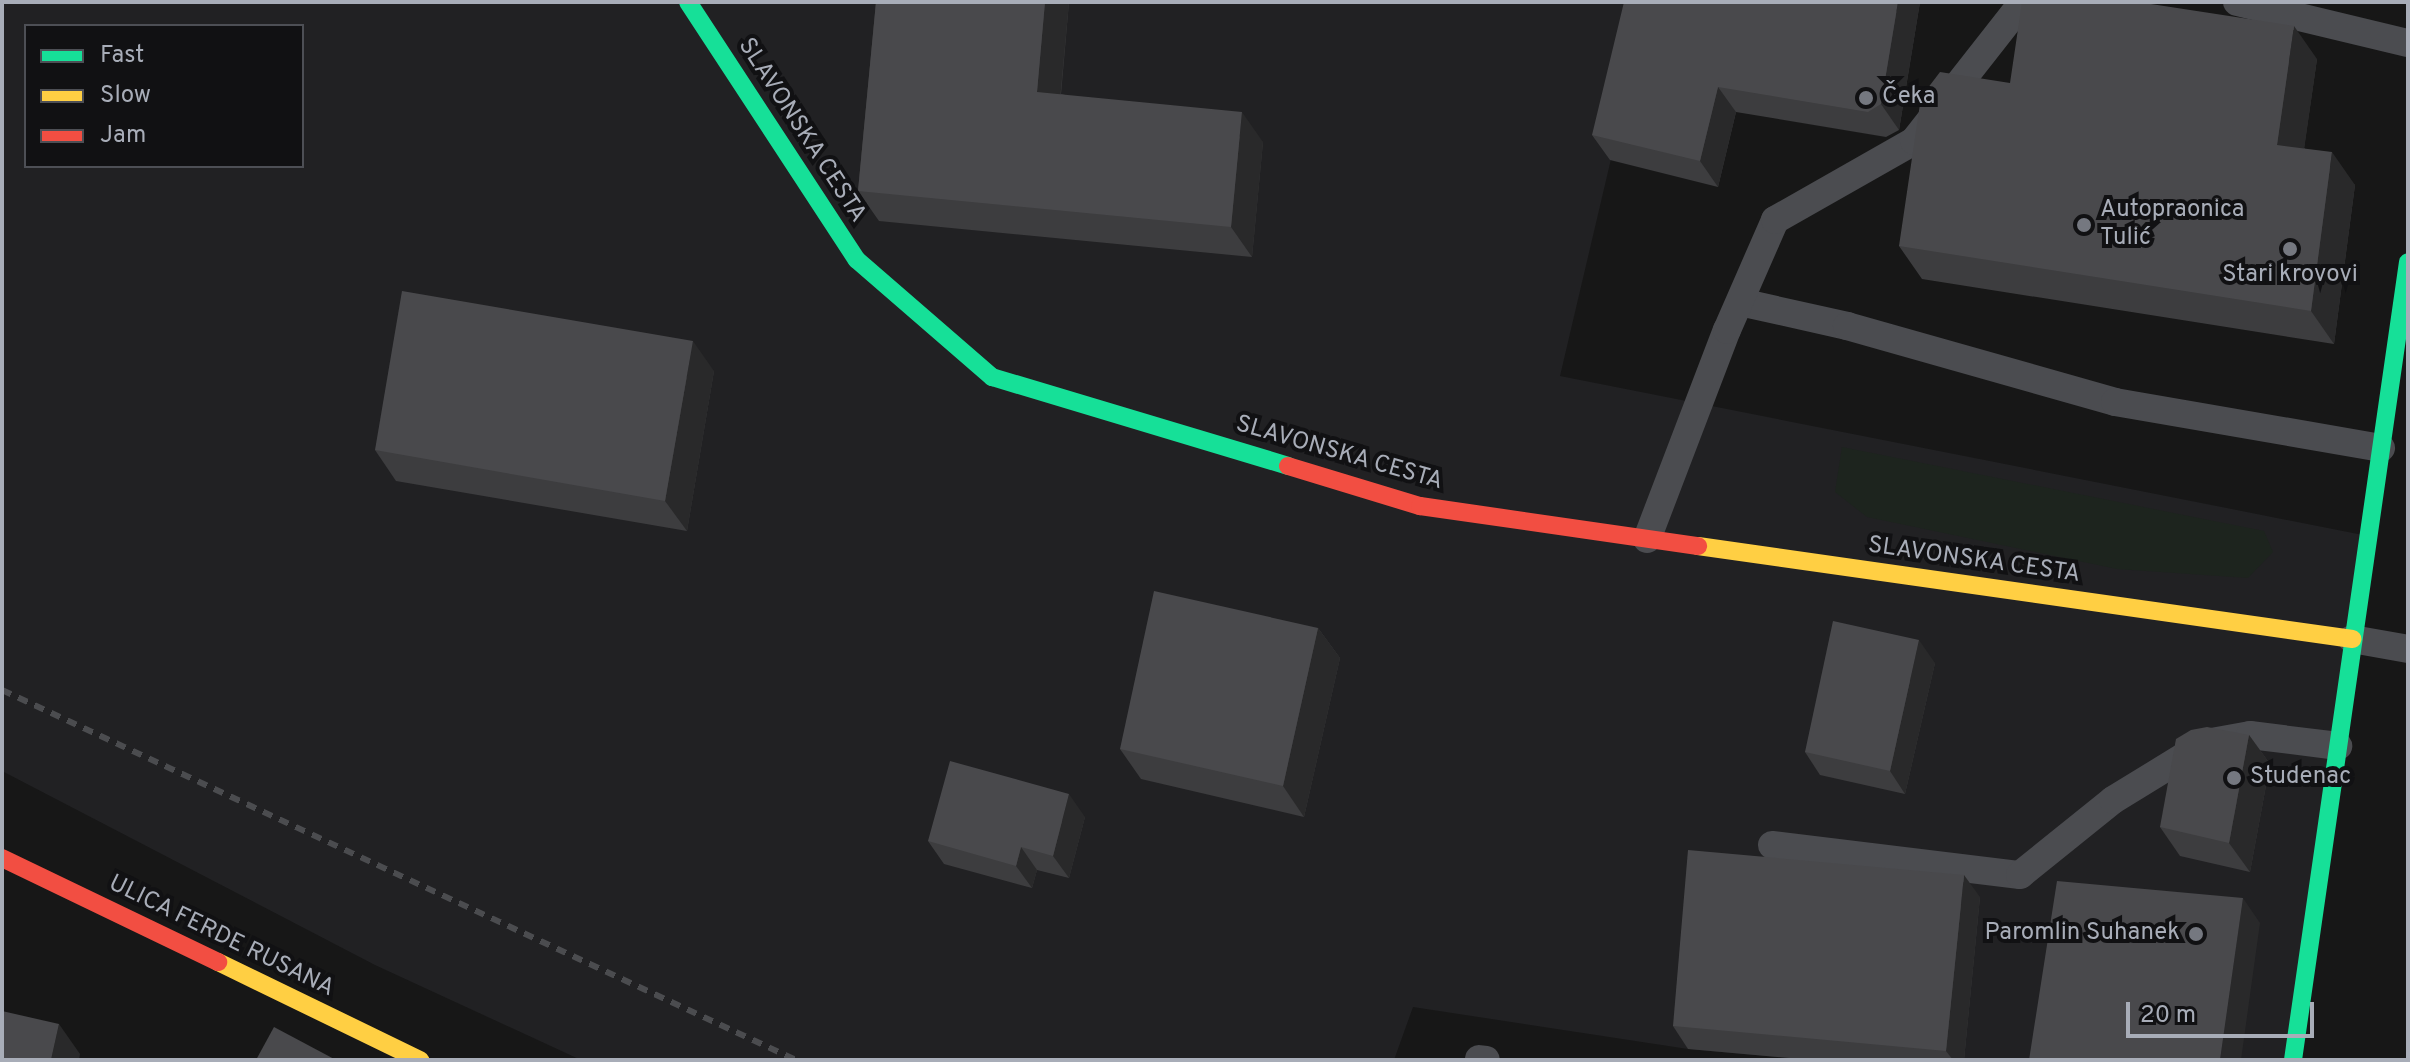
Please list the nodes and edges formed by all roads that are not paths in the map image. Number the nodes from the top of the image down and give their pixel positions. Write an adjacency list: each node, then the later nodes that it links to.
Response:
1 (688, 2): 8 (street, SLAVONSKA CESTA)
2 (2023, 2): 6 (lane)
3 (2237, 2): 4 (lane)
4 (2408, 43)
5 (2408, 262): 7 (street)
6 (1740, 302): 7 (lane); 8 (lane)
7 (2381, 448): 9 (street)
8 (1647, 539): 9 (street, SLAVONSKA CESTA)
9 (2352, 639): 10 (lane); 11 (street)
10 (2408, 649)
11 (2338, 746): 12 (lane); 15 (street)
12 (1772, 845)
13 (2, 858): 14 (street, ULICA FERDE RUSANA)
14 (420, 1060)
15 (2293, 1060)

